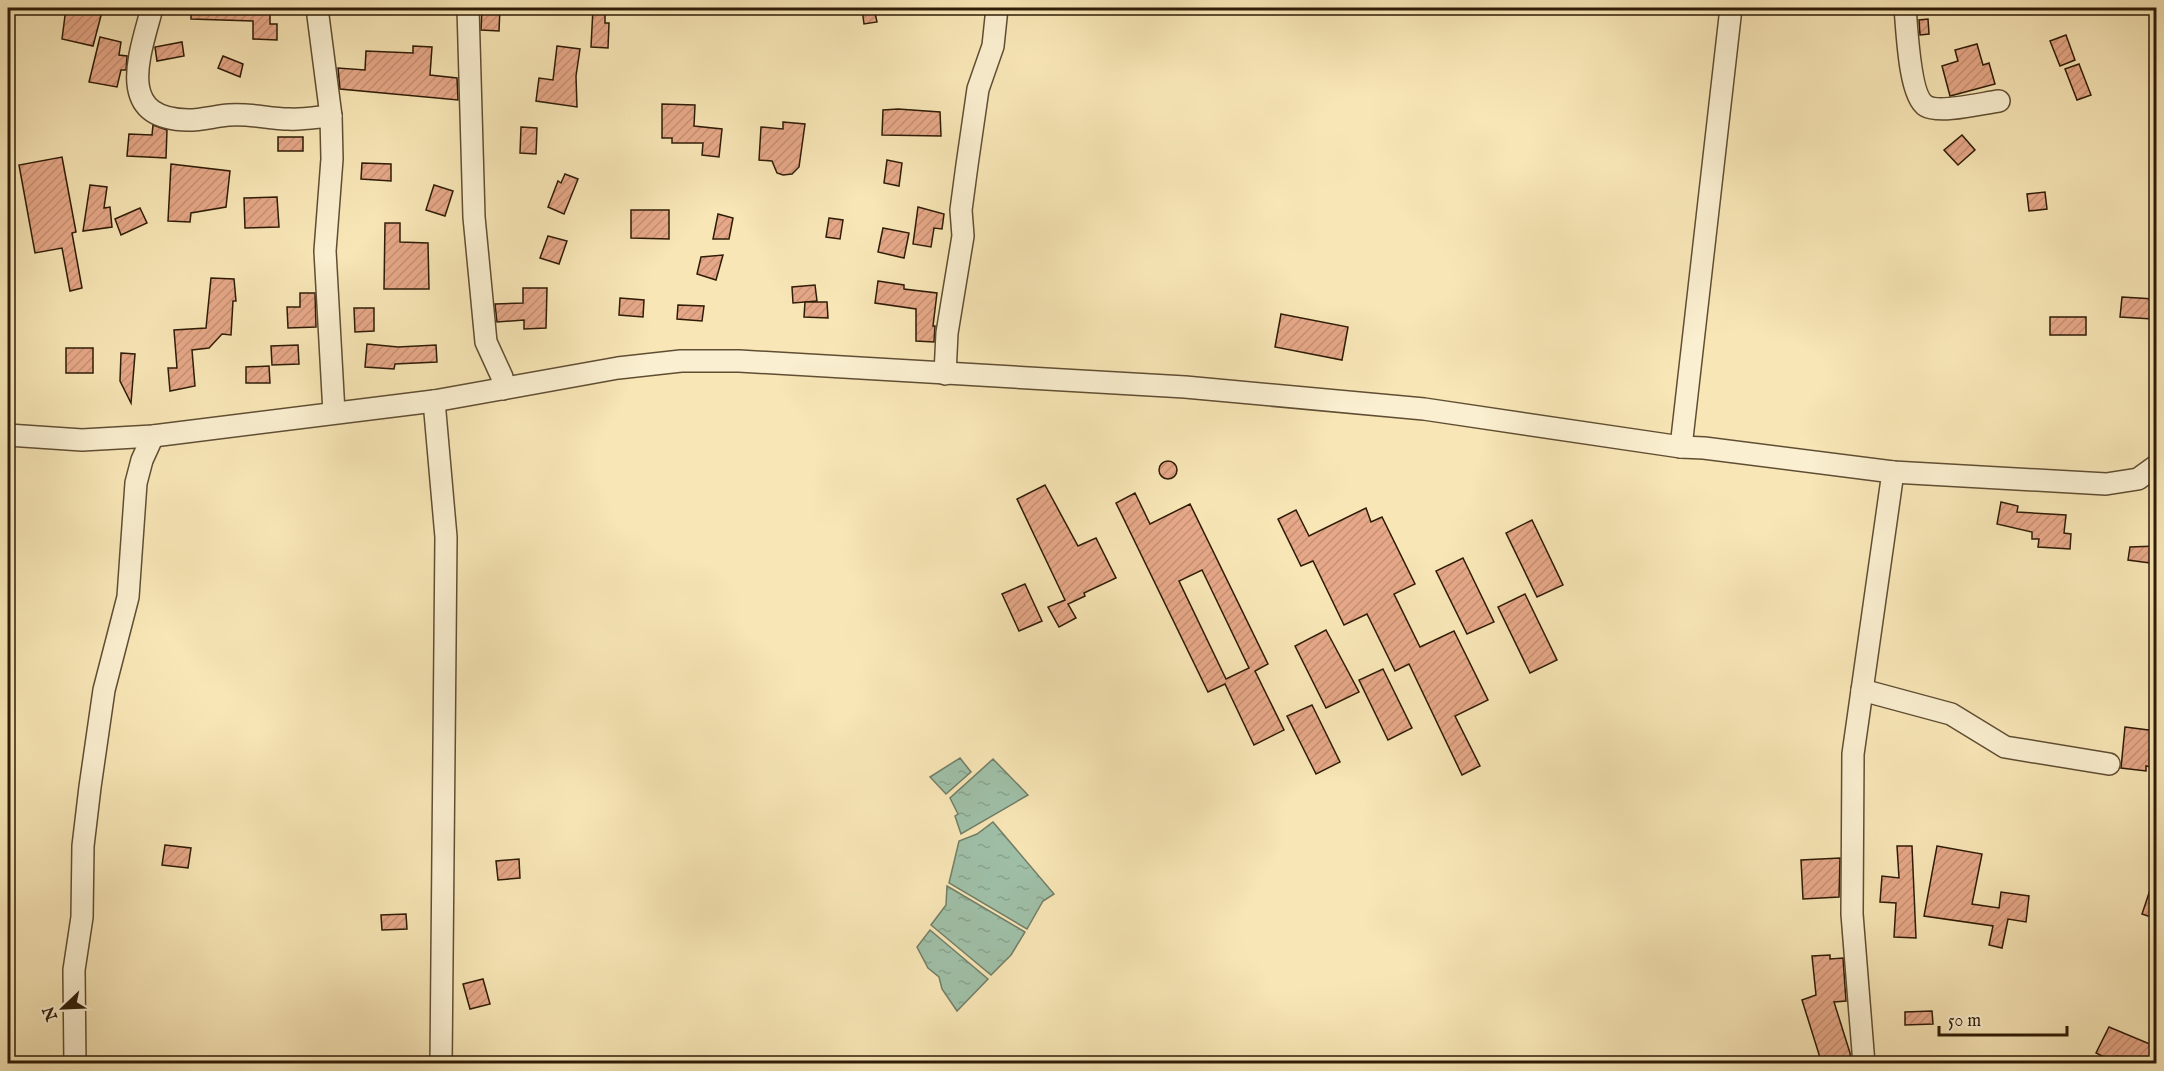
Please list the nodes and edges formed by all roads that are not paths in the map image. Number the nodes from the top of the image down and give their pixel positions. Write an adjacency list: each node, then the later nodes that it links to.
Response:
1 (152, 8): 8 (street)
2 (317, 8): 8 (street)
3 (468, 8): 10 (street)
4 (997, 8): 9 (street)
5 (1731, 8): 15 (street)
6 (1905, 8): 7 (street)
7 (1999, 100)
8 (331, 116): 12 (street)
9 (945, 374): 10 (street); 15 (street)
10 (502, 389): 11 (street)
11 (434, 401): 12 (street); 21 (street)
12 (334, 413): 14 (street)
13 (8, 435): 14 (street)
14 (153, 436): 20 (street)
15 (1681, 447): 17 (street)
16 (2157, 466): 17 (street)
17 (1893, 472): 18 (street)
18 (1862, 690): 19 (street); 22 (street)
19 (2109, 764)
20 (75, 1064)
21 (441, 1064)
22 (1864, 1064)

